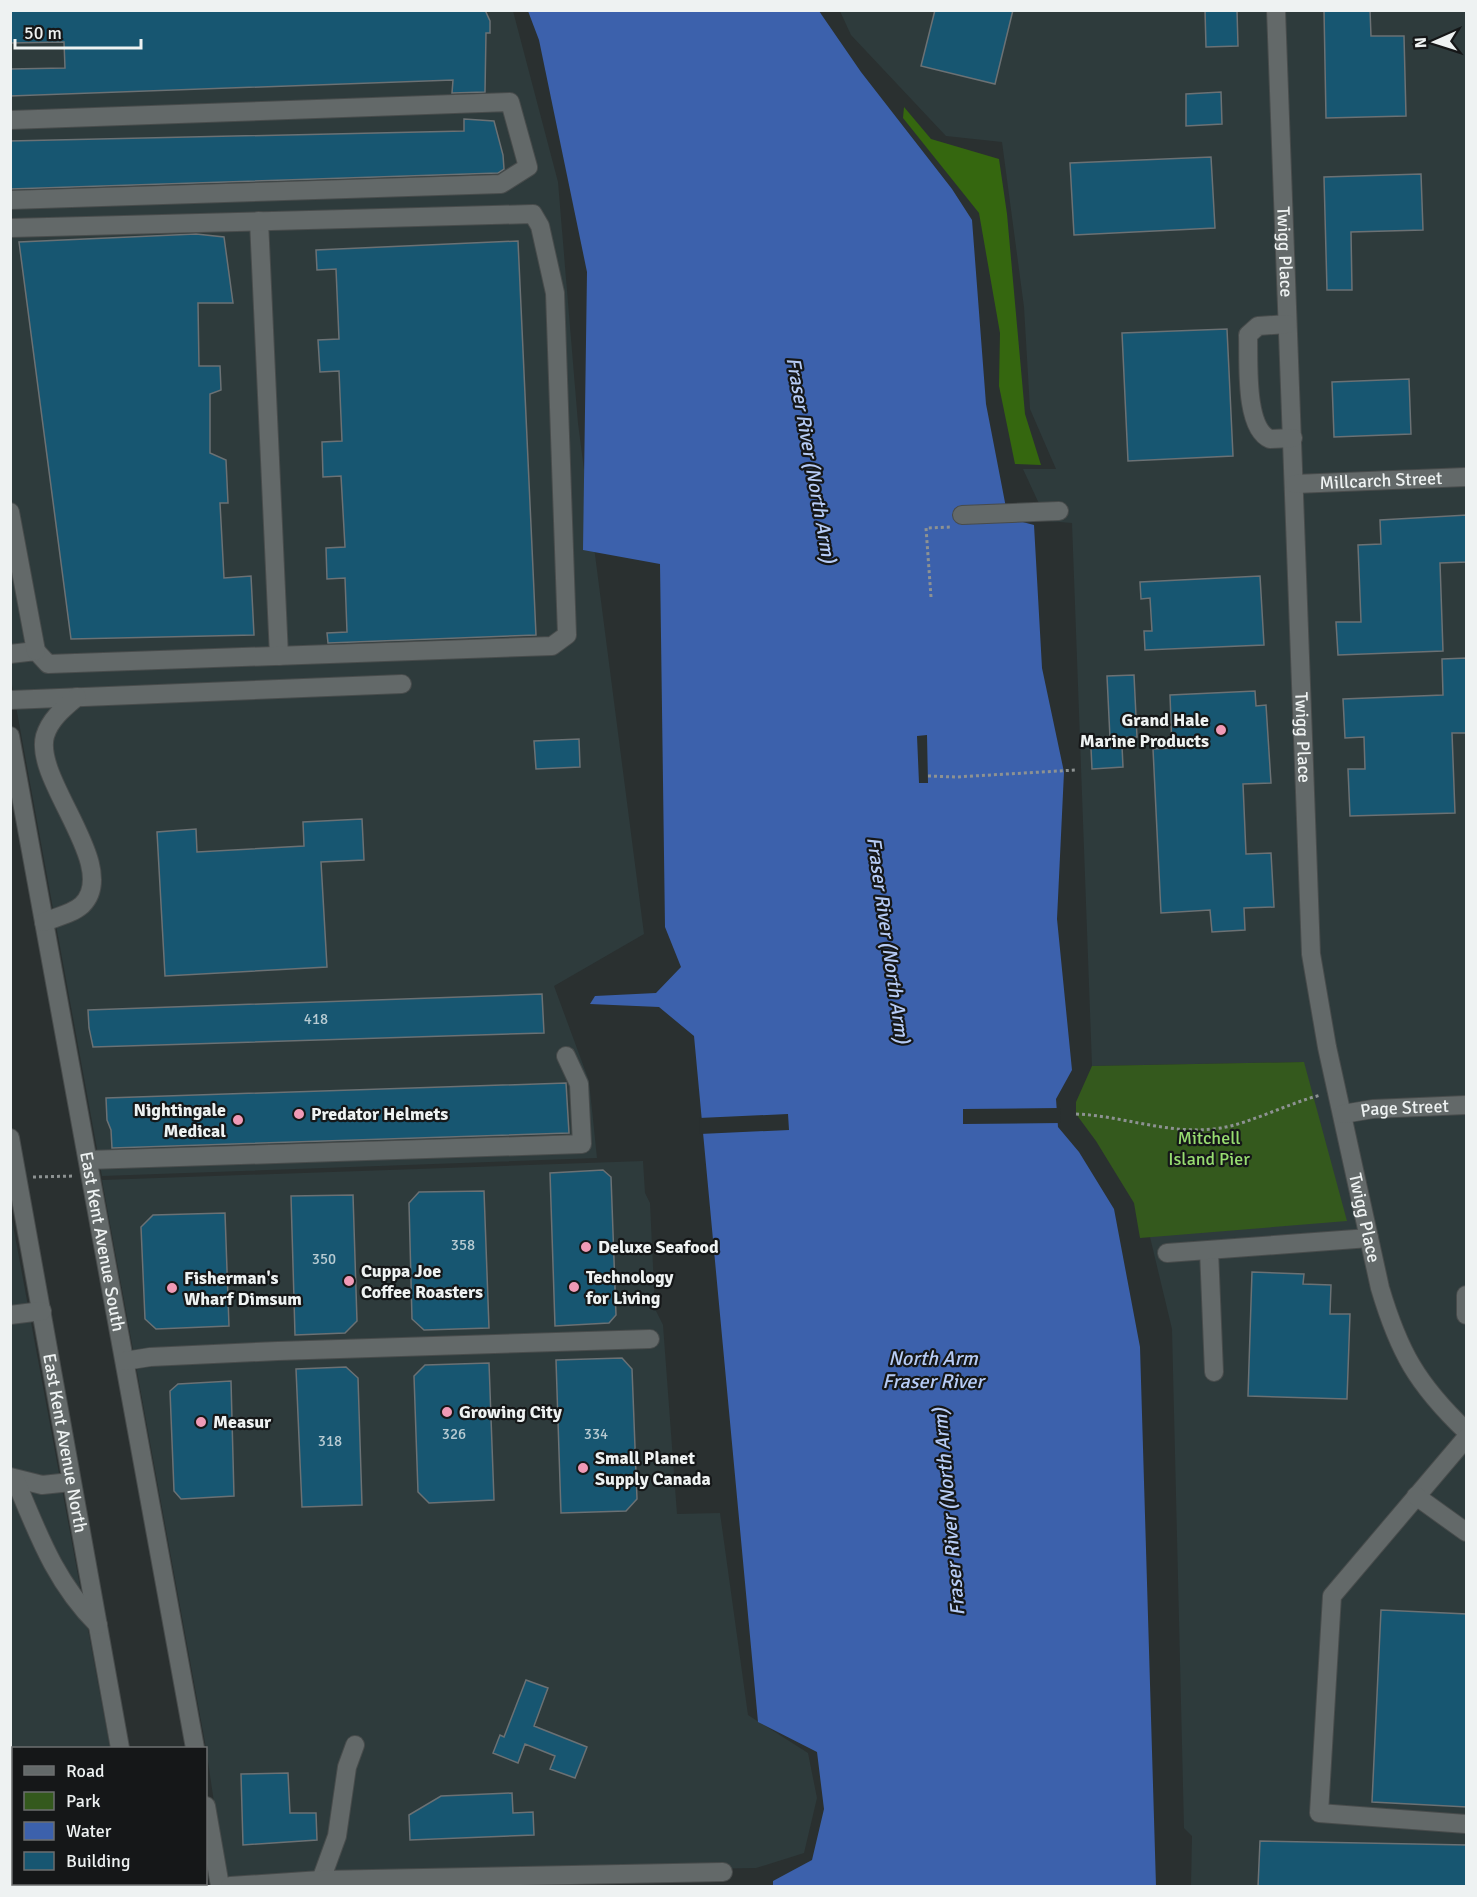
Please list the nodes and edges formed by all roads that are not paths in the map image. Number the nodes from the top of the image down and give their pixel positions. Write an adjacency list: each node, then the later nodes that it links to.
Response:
1 (1275, 10): 6 (street, Twigg Place)
2 (10, 120): 3 (street)
3 (10, 200)
4 (260, 221): 5 (street); 15 (street); 15 (street)
5 (10, 228)
6 (1287, 324): 7 (street, Twigg Place); 7 (street)
7 (1293, 438): 9 (street, Twigg Place)
8 (1467, 477): 9 (street, Millcarch Street)
9 (1295, 484): 23 (street, Twigg Place)
10 (1059, 511): 12 (street)
11 (10, 512): 13 (street)
12 (961, 521)
13 (36, 651): 14 (street); 15 (street)
14 (10, 654)
15 (279, 656)
16 (402, 684): 17 (street)
17 (77, 697): 18 (street); 20 (street)
18 (10, 700)
19 (10, 736): 20 (street, East Kent Avenue South)
20 (44, 922): 25 (street, East Kent Avenue South)
21 (566, 1056): 25 (street)
22 (1467, 1105): 23 (street, Page Street)
23 (1343, 1114): 28 (street, Twigg Place)
24 (10, 1138): 26 (street, East Kent Avenue North)
25 (90, 1168): 36 (street, East Kent Avenue South)
26 (15, 1182): 27 (street, East Kent Avenue North)
27 (19, 1233): 32 (street, East Kent Avenue North)
28 (1369, 1238): 29 (street); 38 (street, Twigg Place)
29 (1209, 1250): 30 (street); 37 (street)
30 (1167, 1252)
31 (1466, 1294): 33 (street)
32 (42, 1311): 34 (street); 41 (street, East Kent Avenue North)
33 (1467, 1315)
34 (10, 1316)
35 (650, 1339): 36 (street)
36 (125, 1361): 47 (street, East Kent Avenue South)
37 (1214, 1371)
38 (1467, 1431)
39 (1467, 1438): 42 (street)
40 (13, 1478): 41 (street); 44 (street)
41 (71, 1482): 44 (street, East Kent Avenue North)
42 (1416, 1496): 43 (street); 49 (street)
43 (1467, 1532)
44 (98, 1625): 46 (street, East Kent Avenue North)
45 (355, 1746): 51 (street)
46 (120, 1747)
47 (195, 1747)
48 (207, 1812): 52 (street)
49 (1467, 1824)
50 (723, 1872): 51 (street)
51 (321, 1880): 53 (street)
52 (220, 1887)
53 (230, 1887)

